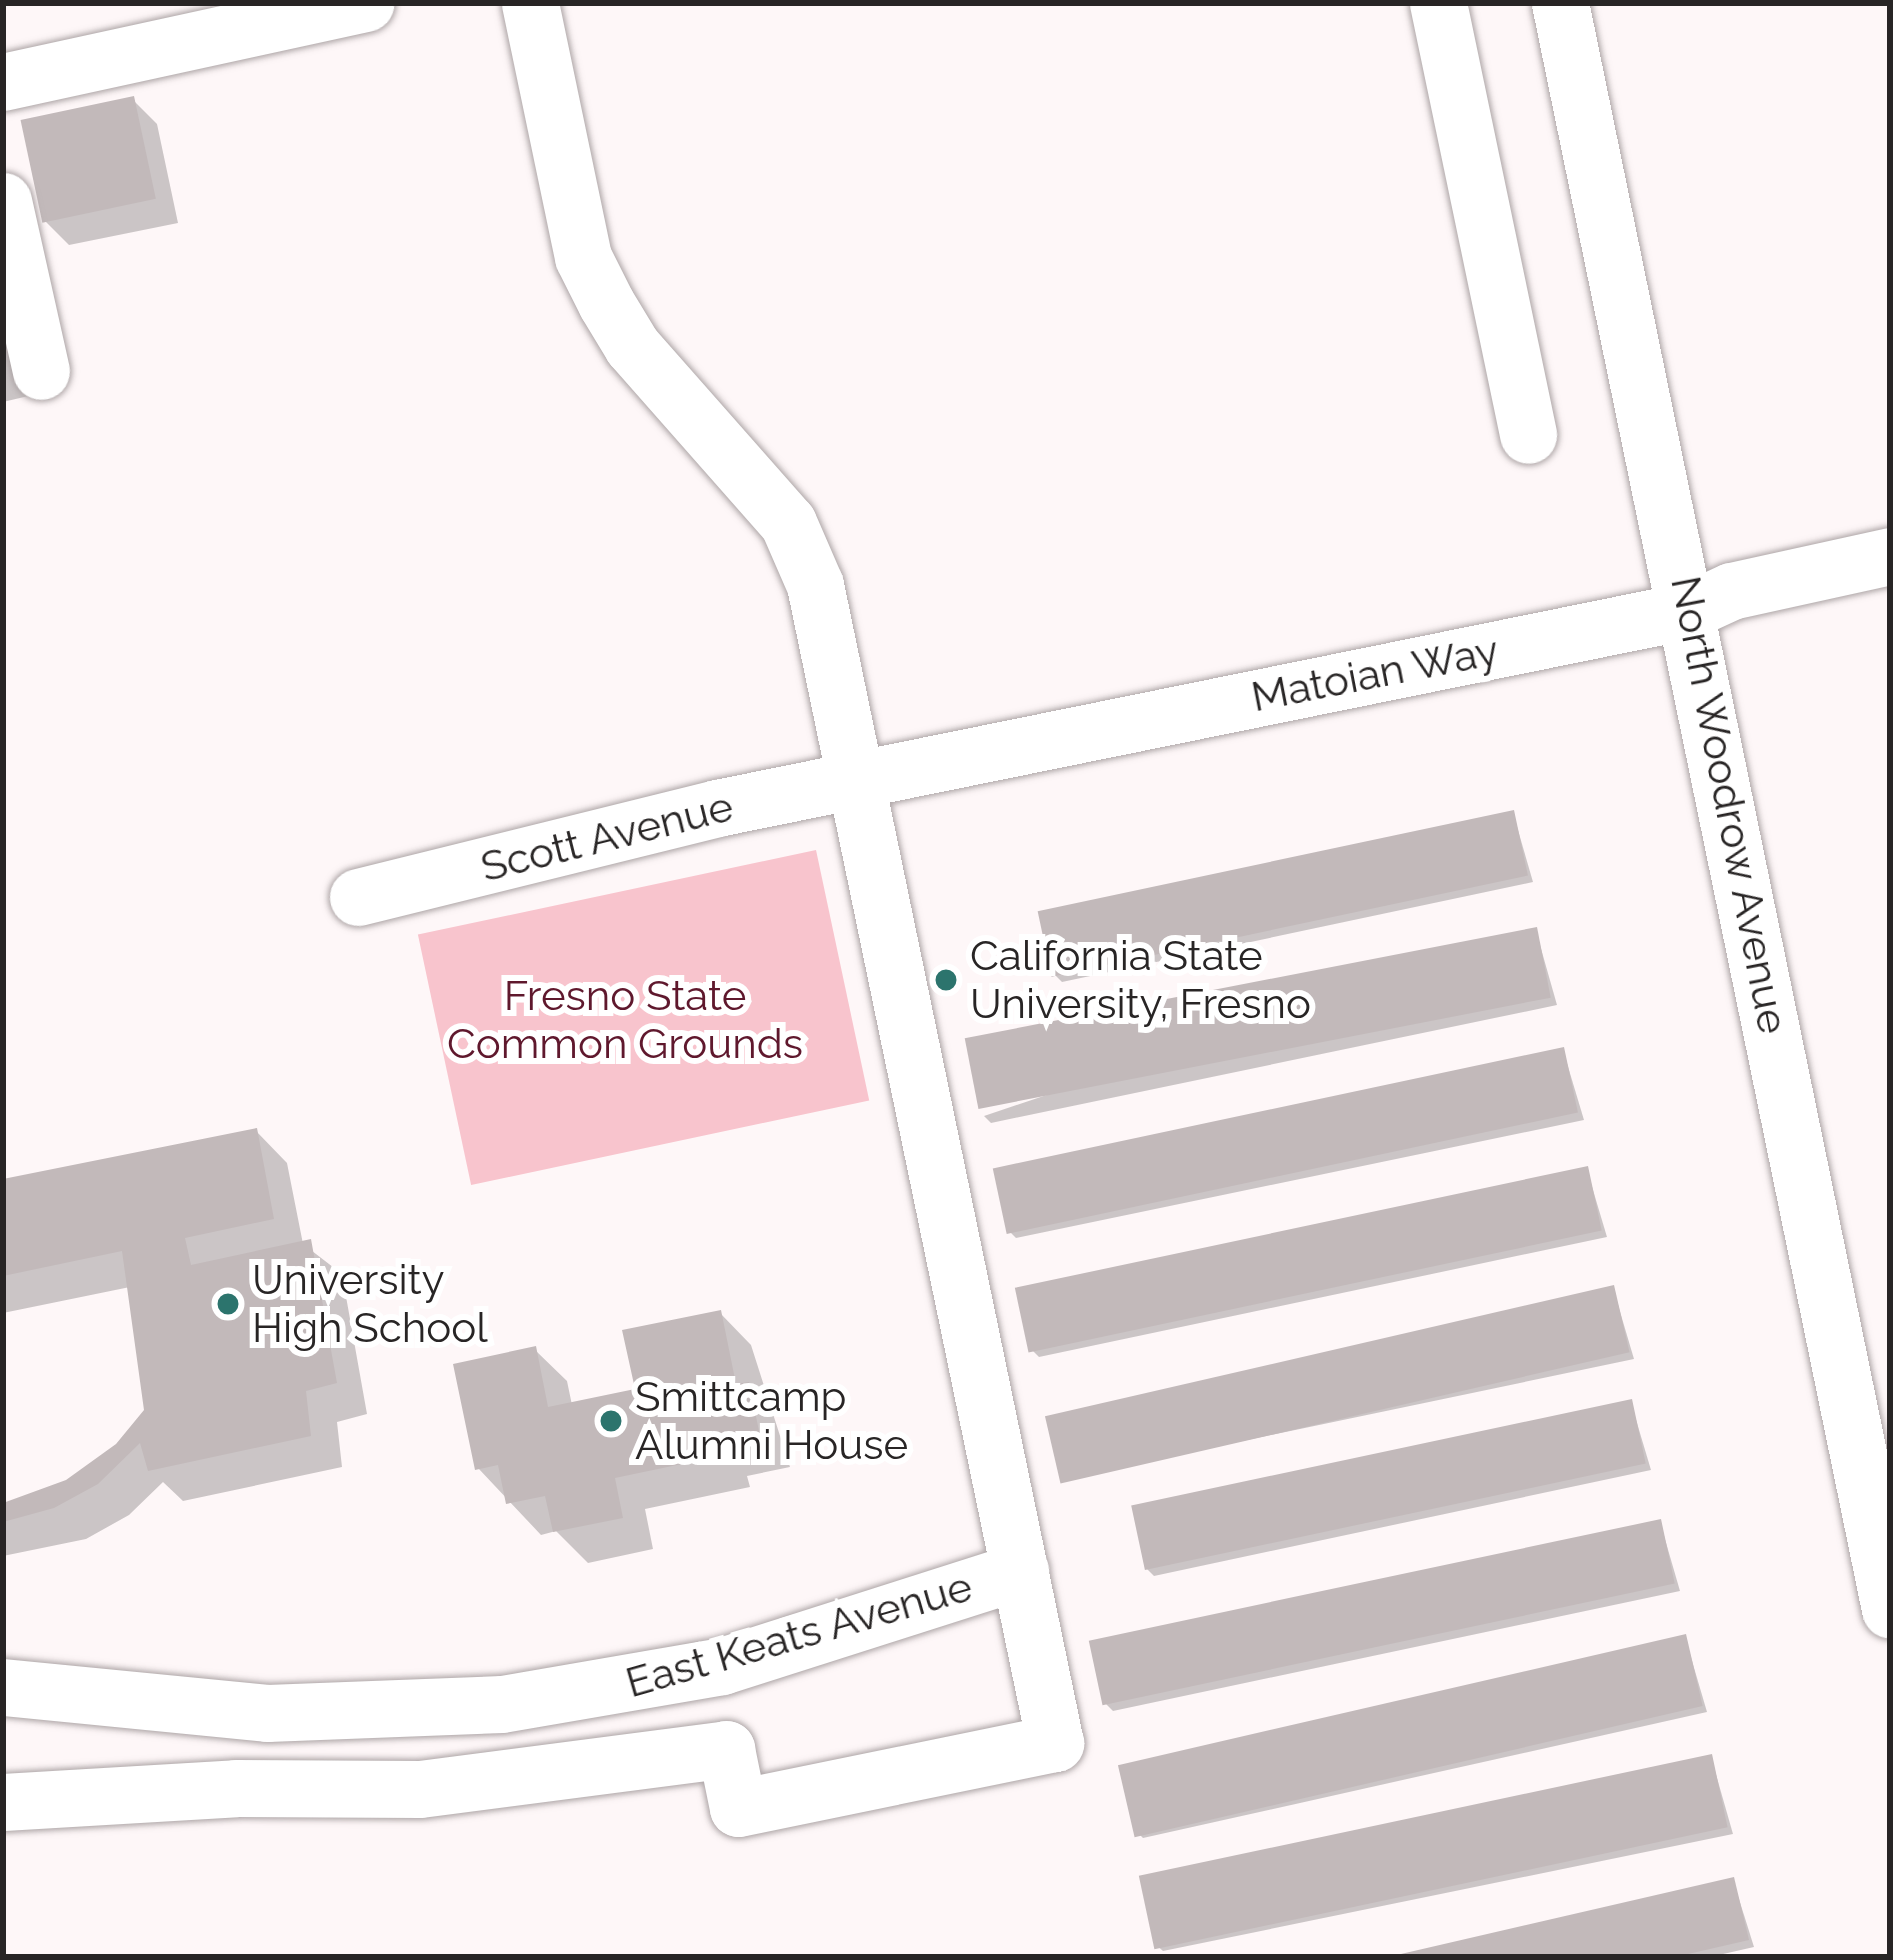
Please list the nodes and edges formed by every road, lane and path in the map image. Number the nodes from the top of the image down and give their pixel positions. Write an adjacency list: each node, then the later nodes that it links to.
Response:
1 (366, 3): 5 (street)
2 (530, 3): 11 (street)
3 (1438, 3): 8 (street)
4 (1560, 3): 10 (street, North Woodrow Avenue)
5 (3, 82)
6 (3, 201): 7 (street)
7 (41, 371)
8 (1528, 435)
9 (1890, 556): 10 (street, Matoian Way)
10 (1690, 610): 11 (street, Matoian Way); 13 (street, North Woodrow Avenue)
11 (857, 779): 12 (street, Scott Avenue); 14 (street)
12 (358, 897)
13 (1880, 1510): 15 (street, North Woodrow Avenue)
14 (1019, 1571): 16 (street, East Keats Avenue); 17 (street)
15 (1890, 1609)
16 (3, 1687)
17 (3, 1802)

